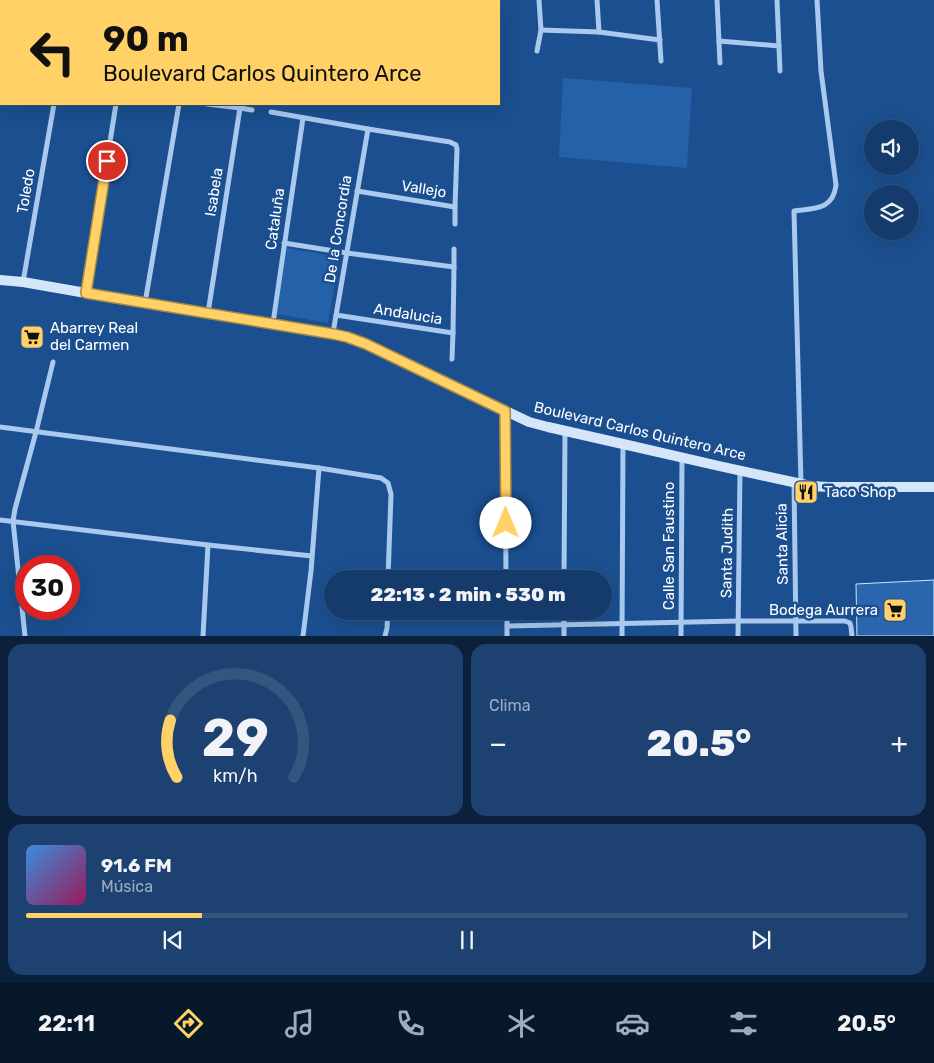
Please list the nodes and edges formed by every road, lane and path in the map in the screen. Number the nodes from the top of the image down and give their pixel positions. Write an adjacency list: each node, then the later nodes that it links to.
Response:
1 (539, 0): 7 (street)
2 (597, 0): 8 (street)
3 (657, 0): 9 (street)
4 (717, 0): 10 (street)
5 (776, 0): 11 (street)
6 (817, 0): 51 (street, Santa Alicia)
7 (541, 30): 8 (street); 12 (street)
8 (599, 32): 9 (street)
9 (660, 40): 13 (street)
10 (719, 41): 11 (street); 14 (street)
11 (779, 46): 15 (street)
12 (537, 51)
13 (661, 61)
14 (720, 64)
15 (780, 71)
16 (54, 105): 33 (street, Toledo)
17 (116, 105): 34 (street)
18 (179, 105): 35 (street)
19 (214, 105): 20 (street)
20 (240, 108): 21 (street); 36 (street, Isabela)
21 (252, 110)
22 (271, 112): 23 (street)
23 (303, 118): 24 (street); 28 (street, Cataluña)
24 (368, 130): 25 (street, De la Concordia); 26 (street, Vallejo)
25 (357, 191): 26 (street, Vallejo); 30 (street, De la Concordia)
26 (455, 207): 27 (street)
27 (455, 224)
28 (284, 243): 30 (street); 38 (street, Cataluña)
29 (454, 249): 31 (street, Andalucia)
30 (347, 253): 31 (street); 37 (street, De la Concordia)
31 (454, 267): 39 (street, Andalucia)
32 (0, 280): 33 (street, Boulevard Carlos Quintero Arce)
33 (23, 282): 34 (street, Boulevard Carlos Quintero Arce)
34 (86, 293): 35 (street, Boulevard Carlos Quintero Arce)
35 (145, 302): 36 (street, Boulevard Carlos Quintero Arce)
36 (208, 313): 38 (street, Boulevard Carlos Quintero Arce)
37 (336, 315): 39 (street, Andalucia); 40 (street, De la Concordia)
38 (273, 323): 40 (street, Boulevard Carlos Quintero Arce)
39 (453, 333): 41 (street)
40 (333, 334): 43 (street, Boulevard Carlos Quintero Arce)
41 (452, 359)
42 (53, 362): 46 (street)
43 (505, 411): 45 (street, Boulevard Carlos Quintero Arce); 58 (street)
44 (0, 427): 46 (street)
45 (564, 431): 47 (street, Boulevard Carlos Quintero Arce); 59 (street)
46 (36, 432): 49 (street); 54 (street)
47 (624, 444): 48 (street, Boulevard Carlos Quintero Arce); 66 (street)
48 (682, 457): 50 (street, Boulevard Carlos Quintero Arce); 65 (street, Calle San Faustino)
49 (319, 468): 56 (street); 57 (street)
50 (740, 470): 51 (street, Boulevard Carlos Quintero Arce); 63 (street, Santa Judith)
51 (797, 483): 52 (street, Boulevard Carlos Quintero Arce); 64 (street, Santa Alicia)
52 (934, 487)
53 (0, 520): 54 (street)
54 (13, 521): 55 (street); 69 (street)
55 (208, 545): 56 (street); 70 (street)
56 (312, 556): 71 (street)
57 (388, 570)
58 (506, 570)
59 (564, 570)
60 (387, 620): 72 (street)
61 (507, 620): 68 (street)
62 (564, 620): 67 (street)
63 (738, 621): 64 (street); 65 (street); 77 (street, Santa Judith)
64 (796, 621): 78 (street, Santa Alicia); 79 (street)
65 (681, 622): 66 (street); 76 (street, Calle San Faustino)
66 (622, 623): 67 (street); 75 (street)
67 (564, 624): 68 (street); 74 (street)
68 (507, 626): 73 (street)
69 (25, 636)
70 (203, 636)
71 (303, 636)
72 (385, 636)
73 (507, 636)
74 (564, 636)
75 (622, 636)
76 (681, 636)
77 (738, 636)
78 (796, 636)
79 (852, 636)

